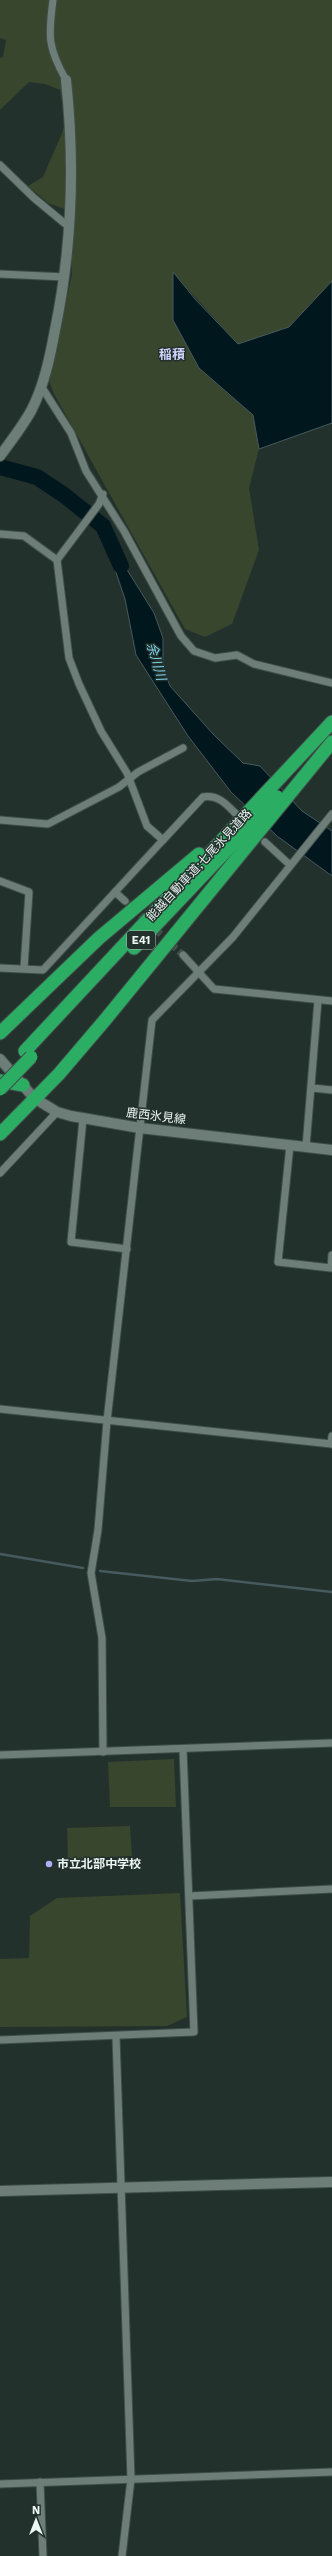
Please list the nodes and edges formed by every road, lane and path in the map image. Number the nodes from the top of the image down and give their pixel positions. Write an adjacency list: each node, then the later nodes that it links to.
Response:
1 (53, 0): 2 (street)
2 (66, 80): 4 (street)
3 (0, 165): 4 (street)
4 (69, 227): 6 (street)
5 (0, 274): 6 (street)
6 (65, 277): 7 (street)
7 (41, 386): 8 (street); 9 (street)
8 (0, 456)
9 (103, 494): 11 (street); 12 (street)
10 (0, 534): 11 (street)
11 (57, 560): 17 (street)
12 (332, 683)
13 (332, 722): 18 (highway, 能越自動車道;七尾氷見道路 / E41)
14 (332, 739): 18 (highway, 能越自動車道;七尾氷見道路 / E41)
15 (332, 742): 18 (highway)
16 (182, 748): 17 (street)
17 (129, 779): 20 (street); 22 (street)
18 (286, 785): 21 (highway, 能越自動車道;七尾氷見道路 / E41)
19 (332, 814): 23 (street)
20 (0, 820)
21 (251, 826): 22 (street); 23 (street); 33 (highway); 34 (highway, 能越自動車道;七尾氷見道路 / E41); 42 (highway)
22 (163, 840): 25 (street)
23 (292, 863): 30 (street)
24 (0, 881): 29 (street)
25 (115, 892): 26 (street); 29 (street)
26 (125, 902)
27 (183, 955): 30 (street)
28 (0, 968): 29 (street)
29 (24, 968)
30 (199, 970): 31 (street); 45 (street)
31 (318, 1000): 32 (street); 39 (street)
32 (332, 1001)
33 (0, 1033)
34 (28, 1054): 36 (highway, 能越自動車道;七尾氷見道路 / E41); 40 (highway, 能越自動車道;七尾氷見道路 / E41, bridge)
35 (0, 1059): 38 (street, 鹿西氷見線)
36 (0, 1077)
37 (0, 1081): 38 (highway)
38 (23, 1085): 42 (street, 鹿西氷見線)
39 (312, 1088): 41 (street); 48 (street)
40 (0, 1089)
41 (332, 1090)
42 (34, 1098): 43 (street, 鹿西氷見線); 46 (highway)
43 (57, 1112): 44 (street, 鹿西氷見線); 50 (street)
44 (83, 1119): 45 (street, 鹿西氷見線); 51 (street)
45 (140, 1128): 47 (street, 鹿西氷見線); 51 (street)
46 (0, 1134)
47 (290, 1145): 48 (street, 鹿西氷見線); 52 (street)
48 (306, 1147): 49 (street, 鹿西氷見線)
49 (332, 1150)
50 (0, 1173)
51 (127, 1249): 54 (street)
52 (332, 1255)
53 (0, 1409): 54 (street)
54 (107, 1421): 56 (street); 59 (street)
55 (332, 1436): 56 (street)
56 (332, 1444)
57 (332, 1743): 58 (street)
58 (184, 1749): 59 (street); 62 (street)
59 (104, 1752): 60 (street)
60 (0, 1755)
61 (332, 1889): 62 (street)
62 (190, 1896): 63 (street)
63 (116, 2037): 64 (street); 66 (street)
64 (0, 2040)
65 (332, 2182): 66 (street)
66 (120, 2188): 67 (street); 69 (street)
67 (0, 2191)
68 (332, 2472): 69 (street)
69 (131, 2479): 70 (street); 73 (street)
70 (40, 2482): 71 (street); 72 (street)
71 (0, 2484)
72 (43, 2556)
73 (122, 2556)

